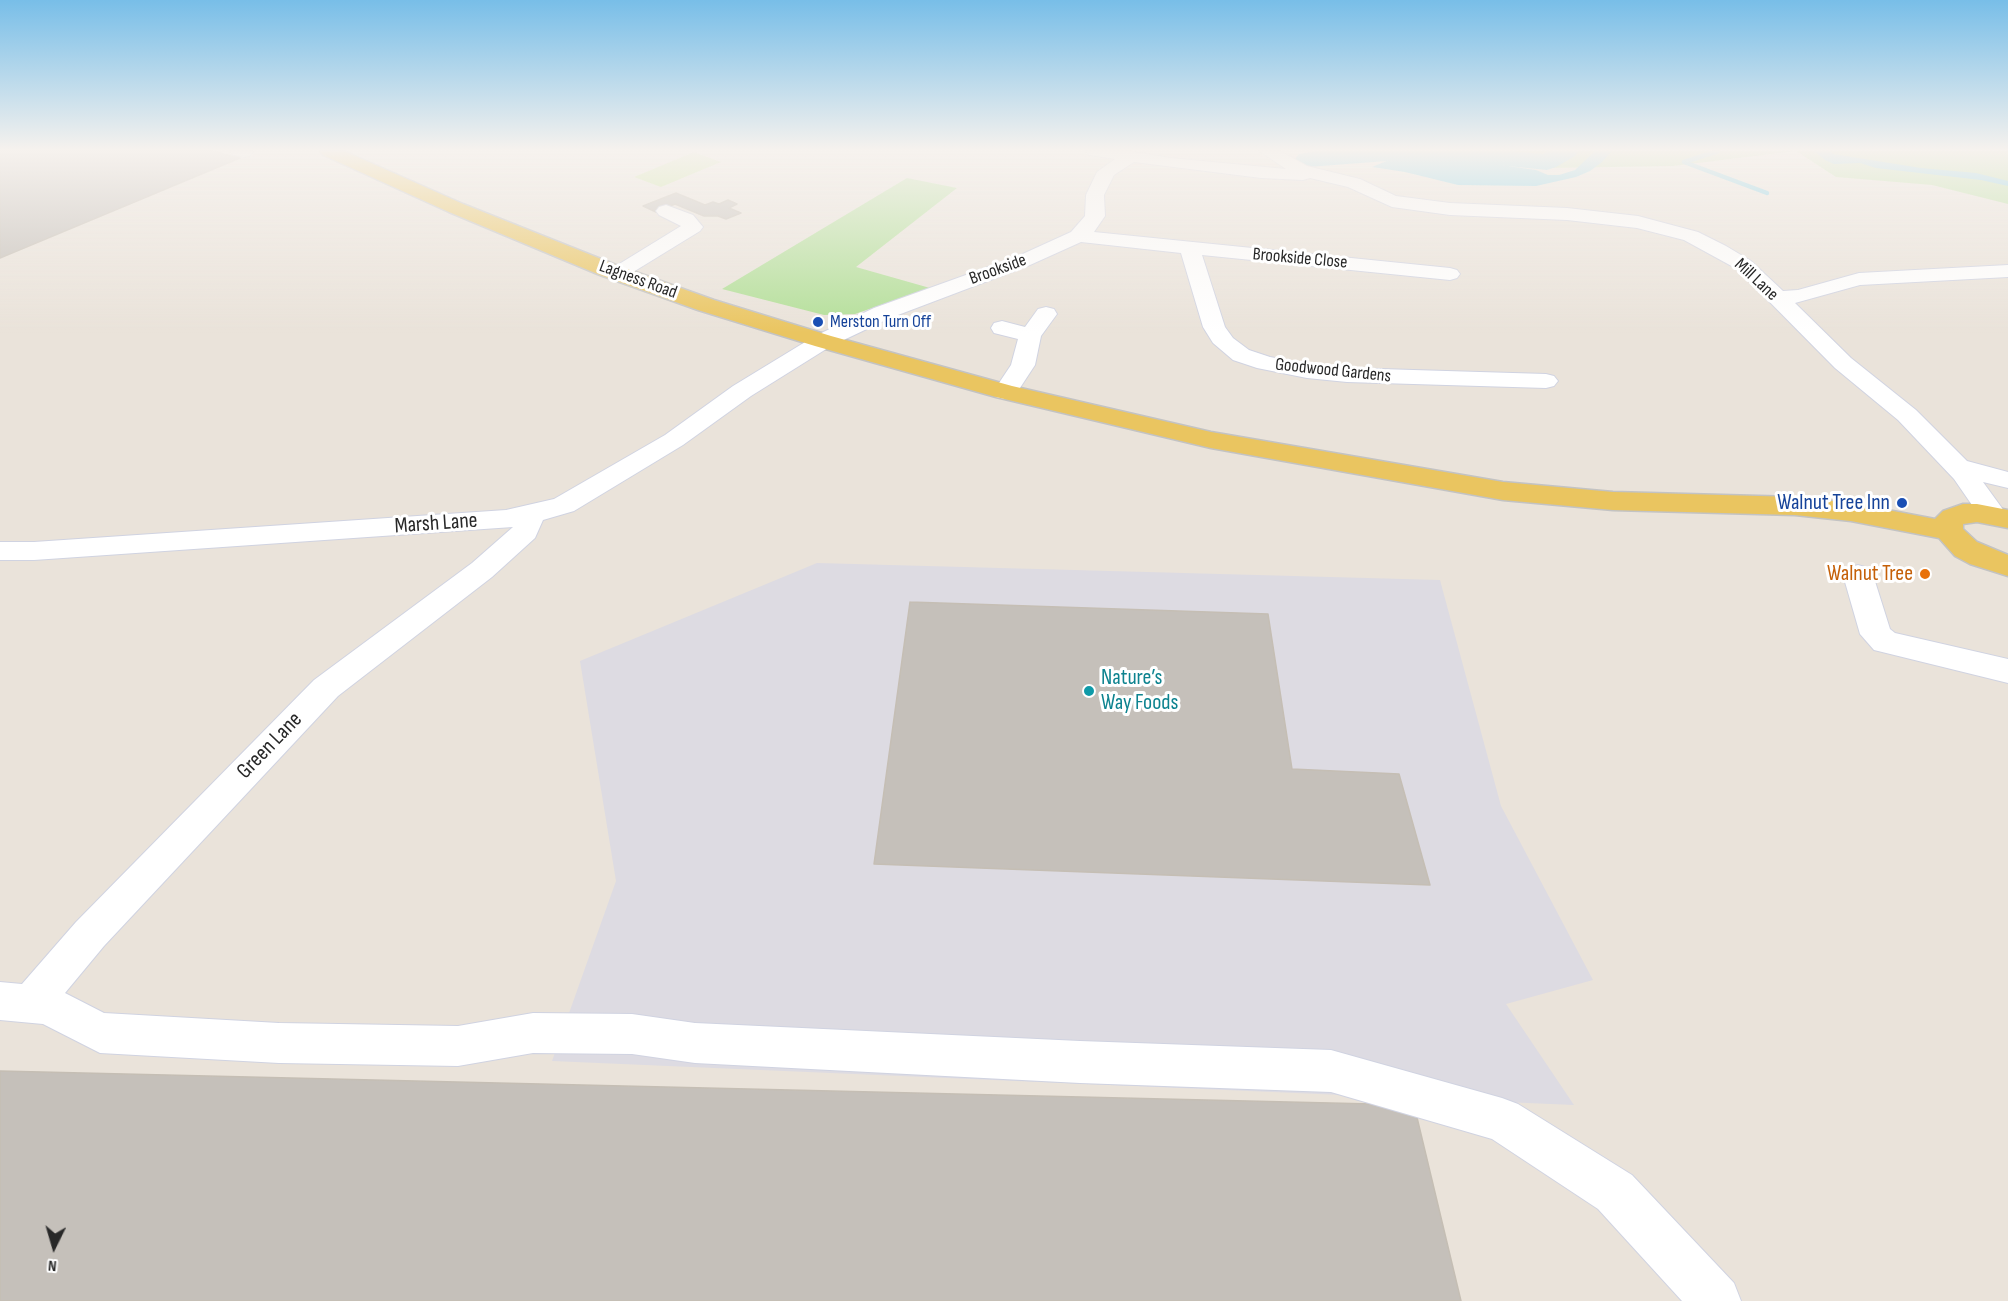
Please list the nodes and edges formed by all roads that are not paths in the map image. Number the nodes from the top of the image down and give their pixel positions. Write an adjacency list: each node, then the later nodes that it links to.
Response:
1 (465, 212): 8 (main road, Lagness Road)
2 (668, 212): 8 (street)
3 (1095, 212): 5 (street, Brookside)
4 (1513, 212): 10 (street, Mill Lane)
5 (1078, 236): 6 (street, Brookside Close); 14 (street, Brookside)
6 (1190, 248): 9 (street, Brookside Close); 15 (street, Goodwood Gardens)
7 (2008, 271): 10 (street)
8 (618, 273): 14 (main road, Lagness Road)
9 (1450, 274)
10 (1777, 298): 17 (street, Mill Lane)
11 (1046, 314): 13 (street)
12 (1002, 328): 13 (street)
13 (1030, 335): 16 (street)
14 (823, 341): 16 (main road, Lagness Road); 20 (street, Marsh Lane)
15 (1546, 381)
16 (1005, 392): 22 (main road, Lagness Road)
17 (1964, 475): 18 (street); 19 (street); 21 (street, Mill Lane)
18 (2008, 480)
19 (2008, 488)
20 (531, 515): 23 (street, Marsh Lane); 27 (street, Green Lane)
21 (2001, 517): 22 (main road)
22 (1949, 531): 24 (main road)
23 (0, 552)
24 (2008, 566)
25 (1857, 575): 26 (street)
26 (2008, 670)
27 (15, 1002): 28 (street)
28 (1716, 1301)

